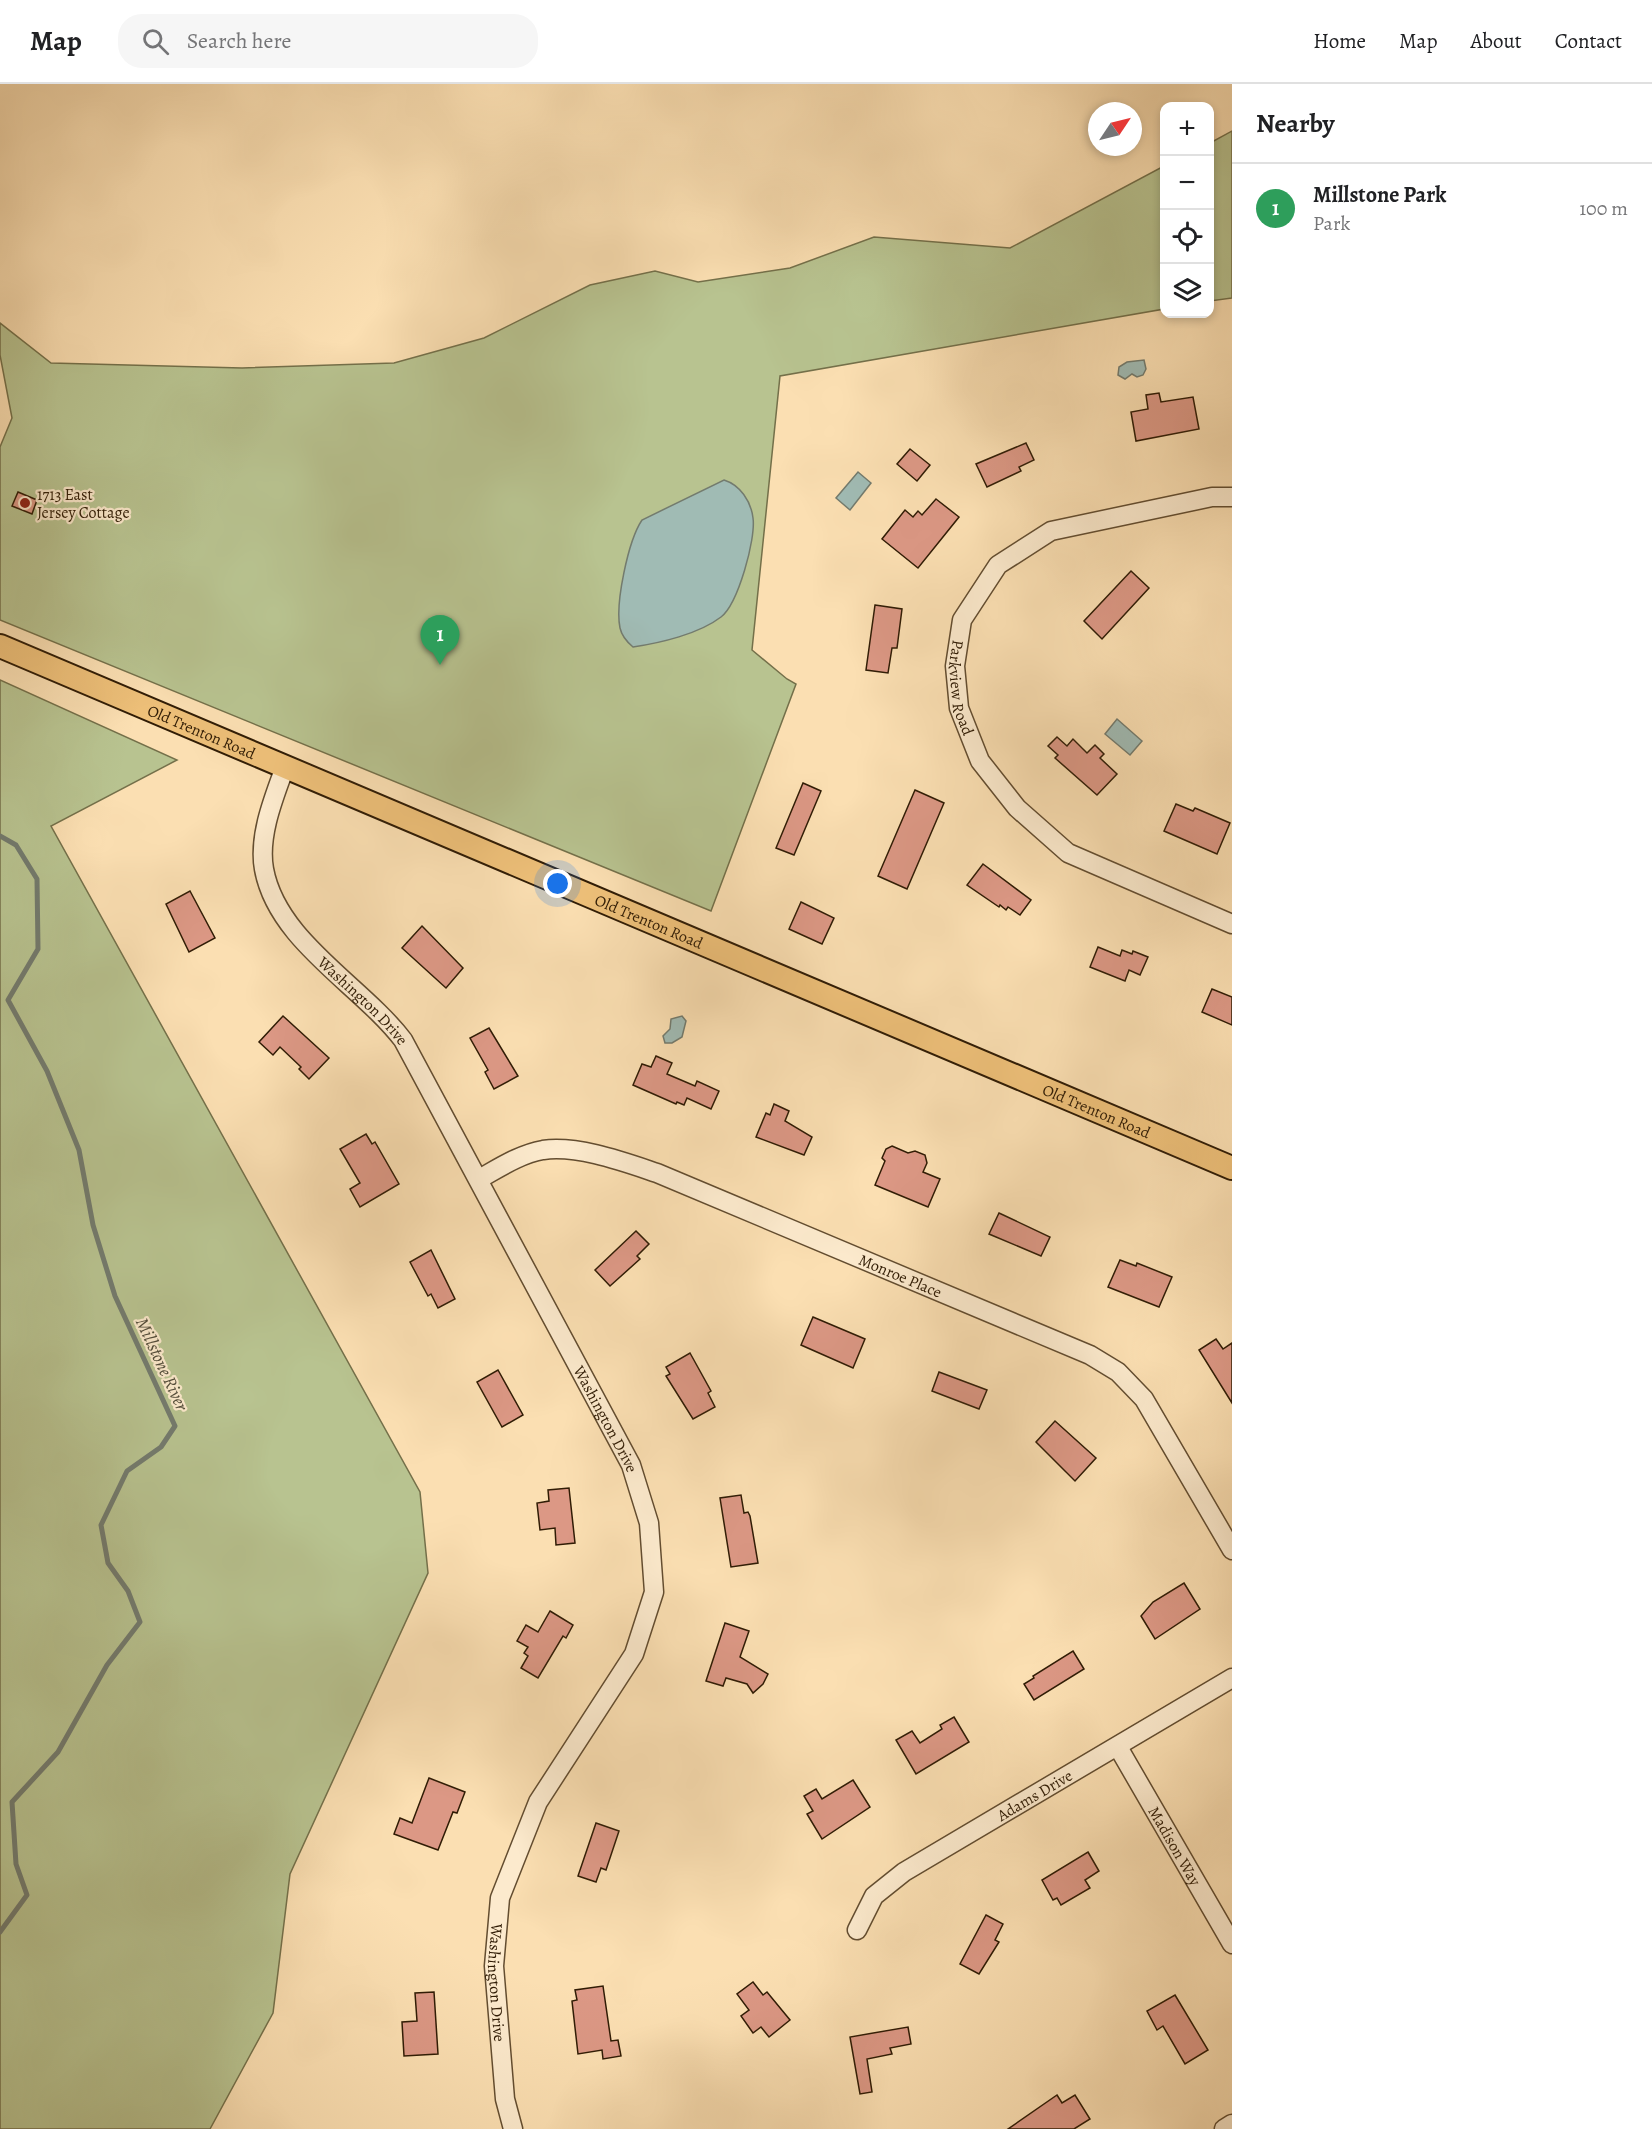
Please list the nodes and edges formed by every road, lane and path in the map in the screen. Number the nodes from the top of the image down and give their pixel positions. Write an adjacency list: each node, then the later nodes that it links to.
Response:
1 (1232, 497): 4 (street, Parkview Road)
2 (0, 646): 3 (main road, Old Trenton Road)
3 (285, 767): 5 (main road, Old Trenton Road); 6 (street, Washington Drive)
4 (1232, 924)
5 (1232, 1168)
6 (479, 1179): 7 (street, Monroe Place); 13 (street, Washington Drive)
7 (1232, 1550)
8 (1232, 1678): 9 (street, Adams Drive)
9 (1118, 1747): 10 (street, Adams Drive); 11 (street, Madison Way)
10 (857, 1930)
11 (1232, 1944)
12 (1232, 2124): 14 (street)
13 (513, 2129)
14 (1224, 2129)

